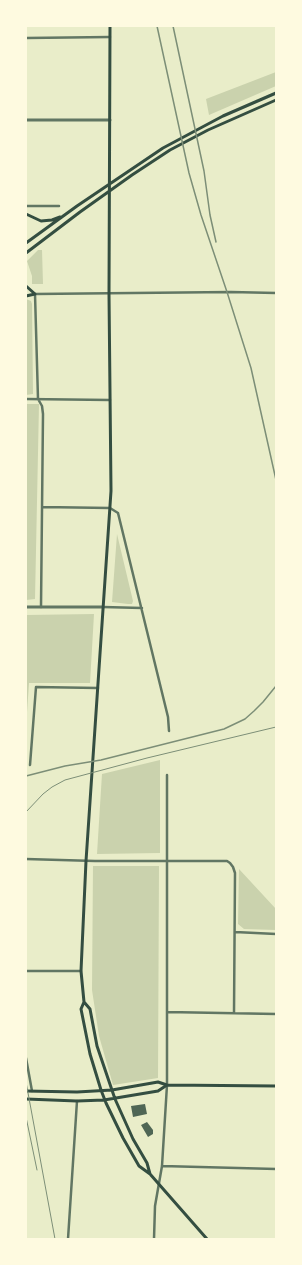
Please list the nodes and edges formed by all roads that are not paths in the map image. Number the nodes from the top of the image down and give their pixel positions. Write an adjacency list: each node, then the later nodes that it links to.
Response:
1 (110, 26): 2 (main road)
2 (110, 37): 3 (street); 7 (main road)
3 (26, 38)
4 (276, 93): 11 (main road)
5 (276, 100): 13 (main road)
6 (26, 120): 7 (street)
7 (110, 120): 18 (main road)
8 (26, 206): 9 (street)
9 (59, 206)
10 (26, 214): 11 (main road)
11 (63, 216): 12 (main road)
12 (26, 243)
13 (26, 253)
14 (26, 286): 17 (main road)
15 (26, 290): 17 (main road)
16 (276, 293): 18 (street)
17 (35, 294): 18 (street); 19 (main road); 21 (street)
18 (108, 294): 22 (main road)
19 (26, 296)
20 (26, 399): 21 (street)
21 (38, 400): 22 (street); 23 (street)
22 (110, 400): 24 (main road)
23 (42, 507): 24 (street); 26 (street)
24 (110, 508): 27 (main road); 28 (street)
25 (26, 607): 26 (street)
26 (41, 607): 27 (street)
27 (103, 607): 28 (street); 29 (main road)
28 (142, 608): 30 (street)
29 (98, 688): 31 (street); 34 (main road)
30 (169, 731)
31 (30, 765)
32 (167, 775): 35 (street)
33 (26, 859): 34 (street)
34 (86, 860): 35 (street); 39 (main road)
35 (167, 861): 36 (street); 41 (street)
36 (235, 932): 37 (street); 42 (street)
37 (276, 934)
38 (26, 971): 39 (street)
39 (81, 971): 40 (main road)
40 (84, 1002): 47 (main road); 48 (main road)
41 (167, 1012): 42 (street); 45 (street)
42 (234, 1013): 43 (street)
43 (276, 1014)
44 (26, 1058): 50 (street)
45 (167, 1085): 46 (main road); 48 (main road); 52 (main road); 55 (street)
46 (276, 1086)
47 (101, 1090): 48 (main road); 50 (main road); 53 (main road)
48 (112, 1090): 52 (main road)
49 (26, 1091): 50 (main road)
50 (32, 1091)
51 (26, 1099): 54 (main road)
52 (115, 1099): 53 (main road); 57 (main road)
53 (104, 1100): 54 (main road); 57 (main road)
54 (77, 1101): 59 (street)
55 (162, 1166): 56 (street); 58 (street)
56 (276, 1169)
57 (150, 1174): 58 (main road)
58 (159, 1185): 60 (street); 61 (main road)
59 (68, 1239)
60 (154, 1239)
61 (207, 1239)

